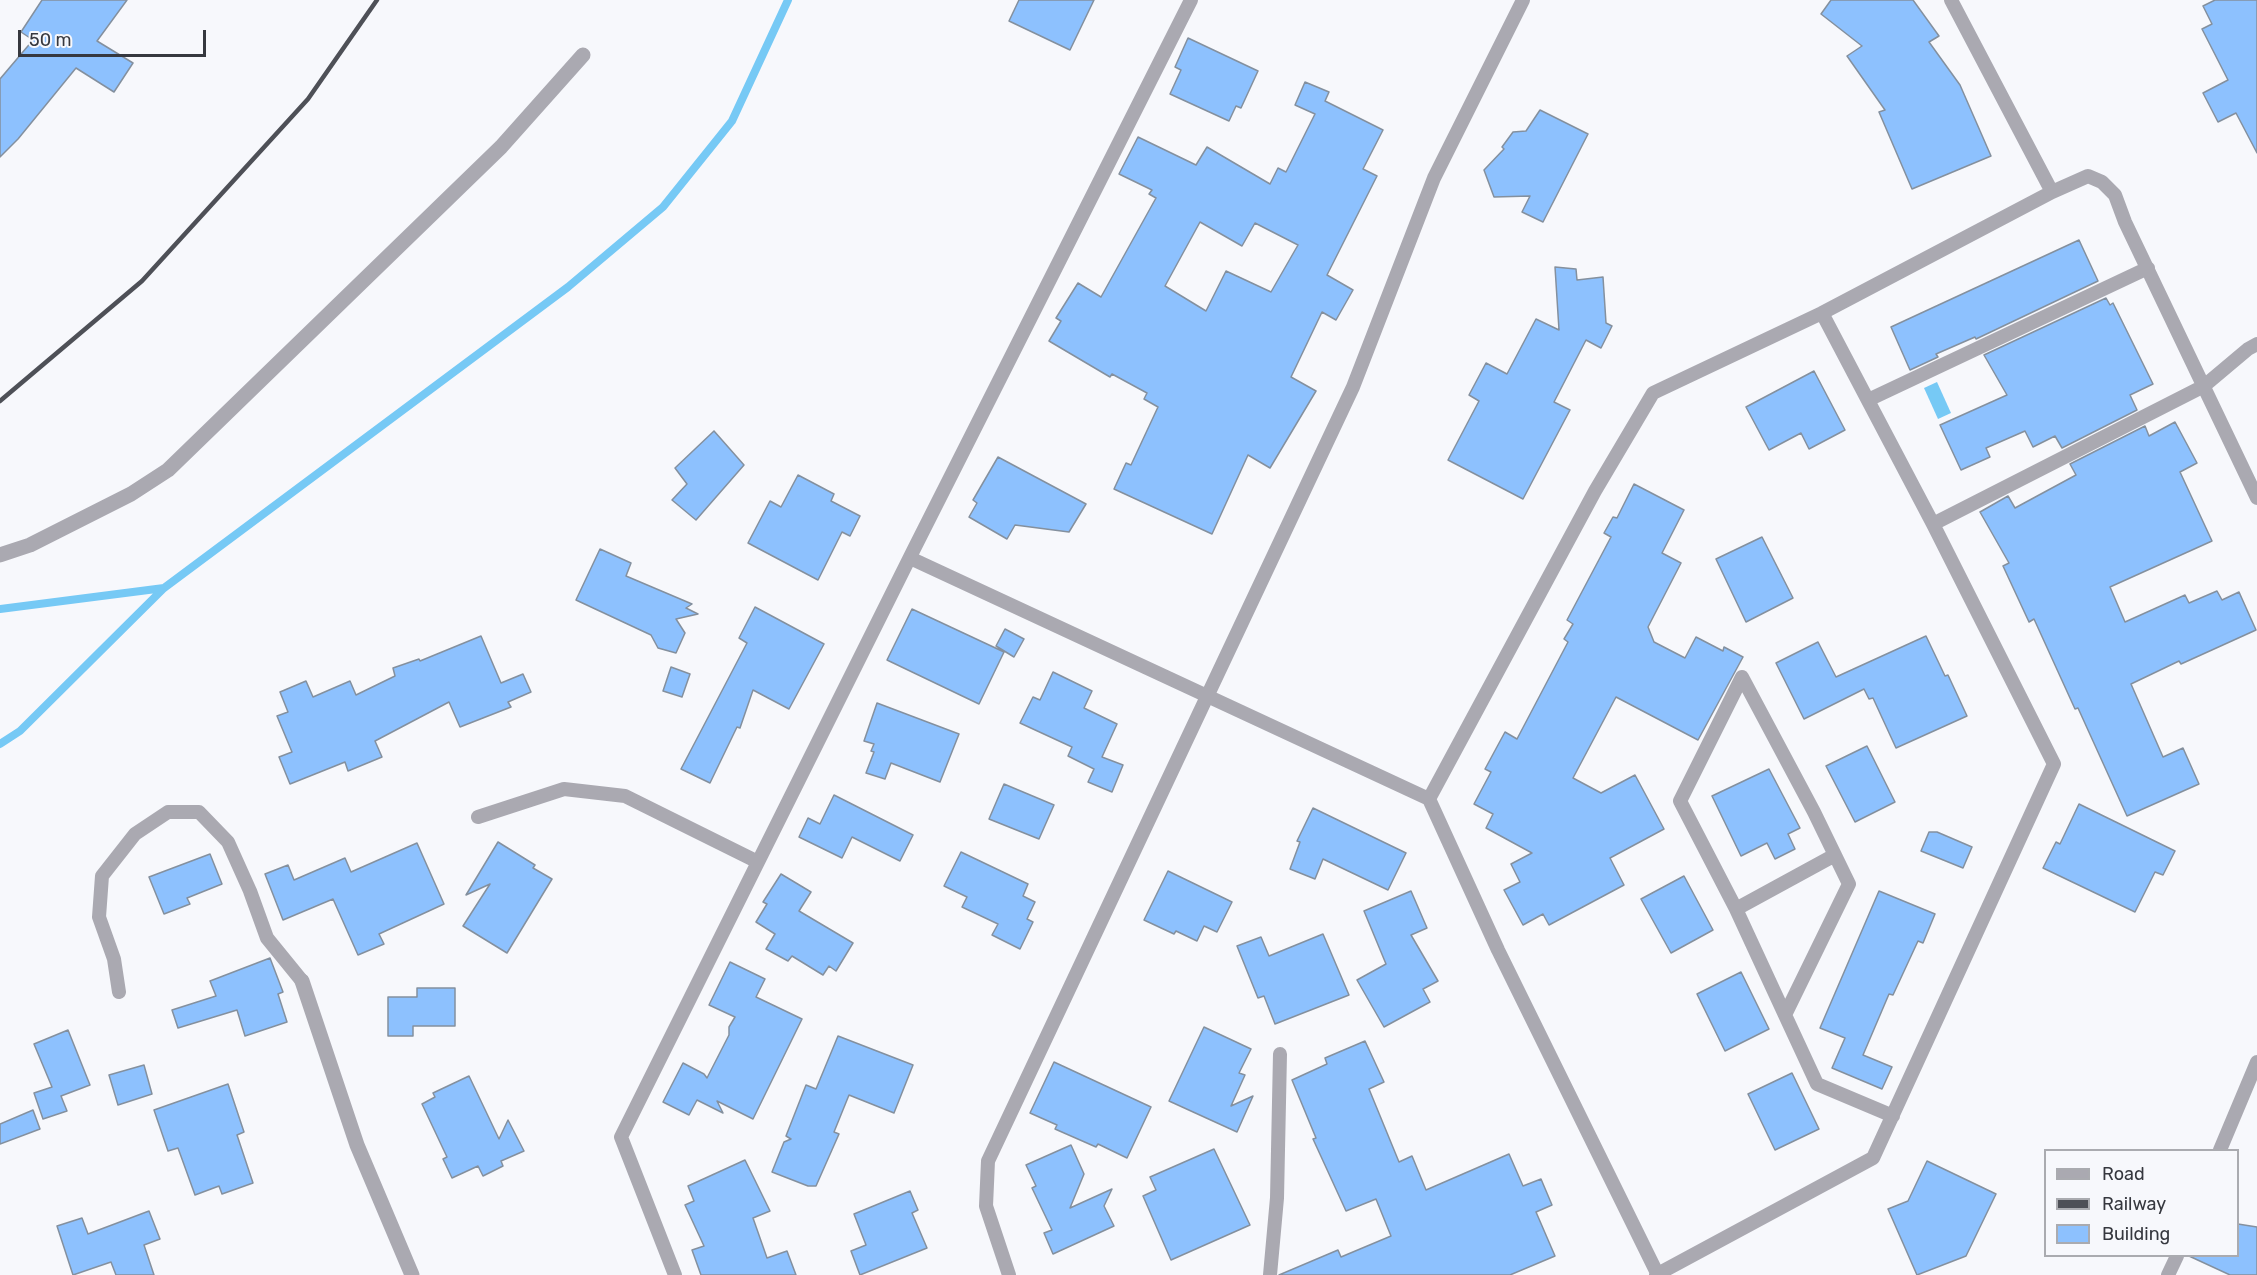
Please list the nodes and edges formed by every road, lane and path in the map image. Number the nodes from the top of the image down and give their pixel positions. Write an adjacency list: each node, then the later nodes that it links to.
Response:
1 (1191, 0): 14 (lane)
2 (1523, 0): 15 (lane)
3 (1951, 0): 5 (lane)
4 (583, 55): 13 (street)
5 (2052, 192): 6 (lane); 7 (lane)
6 (2148, 268): 9 (lane); 10 (lane)
7 (1822, 313): 10 (lane); 16 (lane)
8 (2257, 344): 9 (lane)
9 (2204, 386): 11 (lane); 12 (lane)
10 (1868, 399): 12 (lane)
11 (2257, 498)
12 (1934, 524): 26 (lane)
13 (0, 555)
14 (910, 558): 15 (lane); 19 (lane)
15 (1209, 696): 16 (lane); 31 (lane)
16 (1429, 799): 33 (lane)
17 (478, 817): 19 (lane)
18 (1835, 855): 20 (lane); 20 (lane); 23 (lane)
19 (758, 861): 30 (lane)
20 (1736, 909): 23 (lane)
21 (302, 981): 22 (lane); 29 (street)
22 (119, 992)
23 (1785, 1015): 26 (lane)
24 (1280, 1054): 32 (lane)
25 (2257, 1062): 27 (lane)
26 (1893, 1116): 33 (lane)
27 (2220, 1149)
28 (2176, 1257): 34 (lane)
29 (412, 1275)
30 (675, 1275)
31 (1009, 1275)
32 (1270, 1275)
33 (1657, 1275)
34 (2168, 1275)

